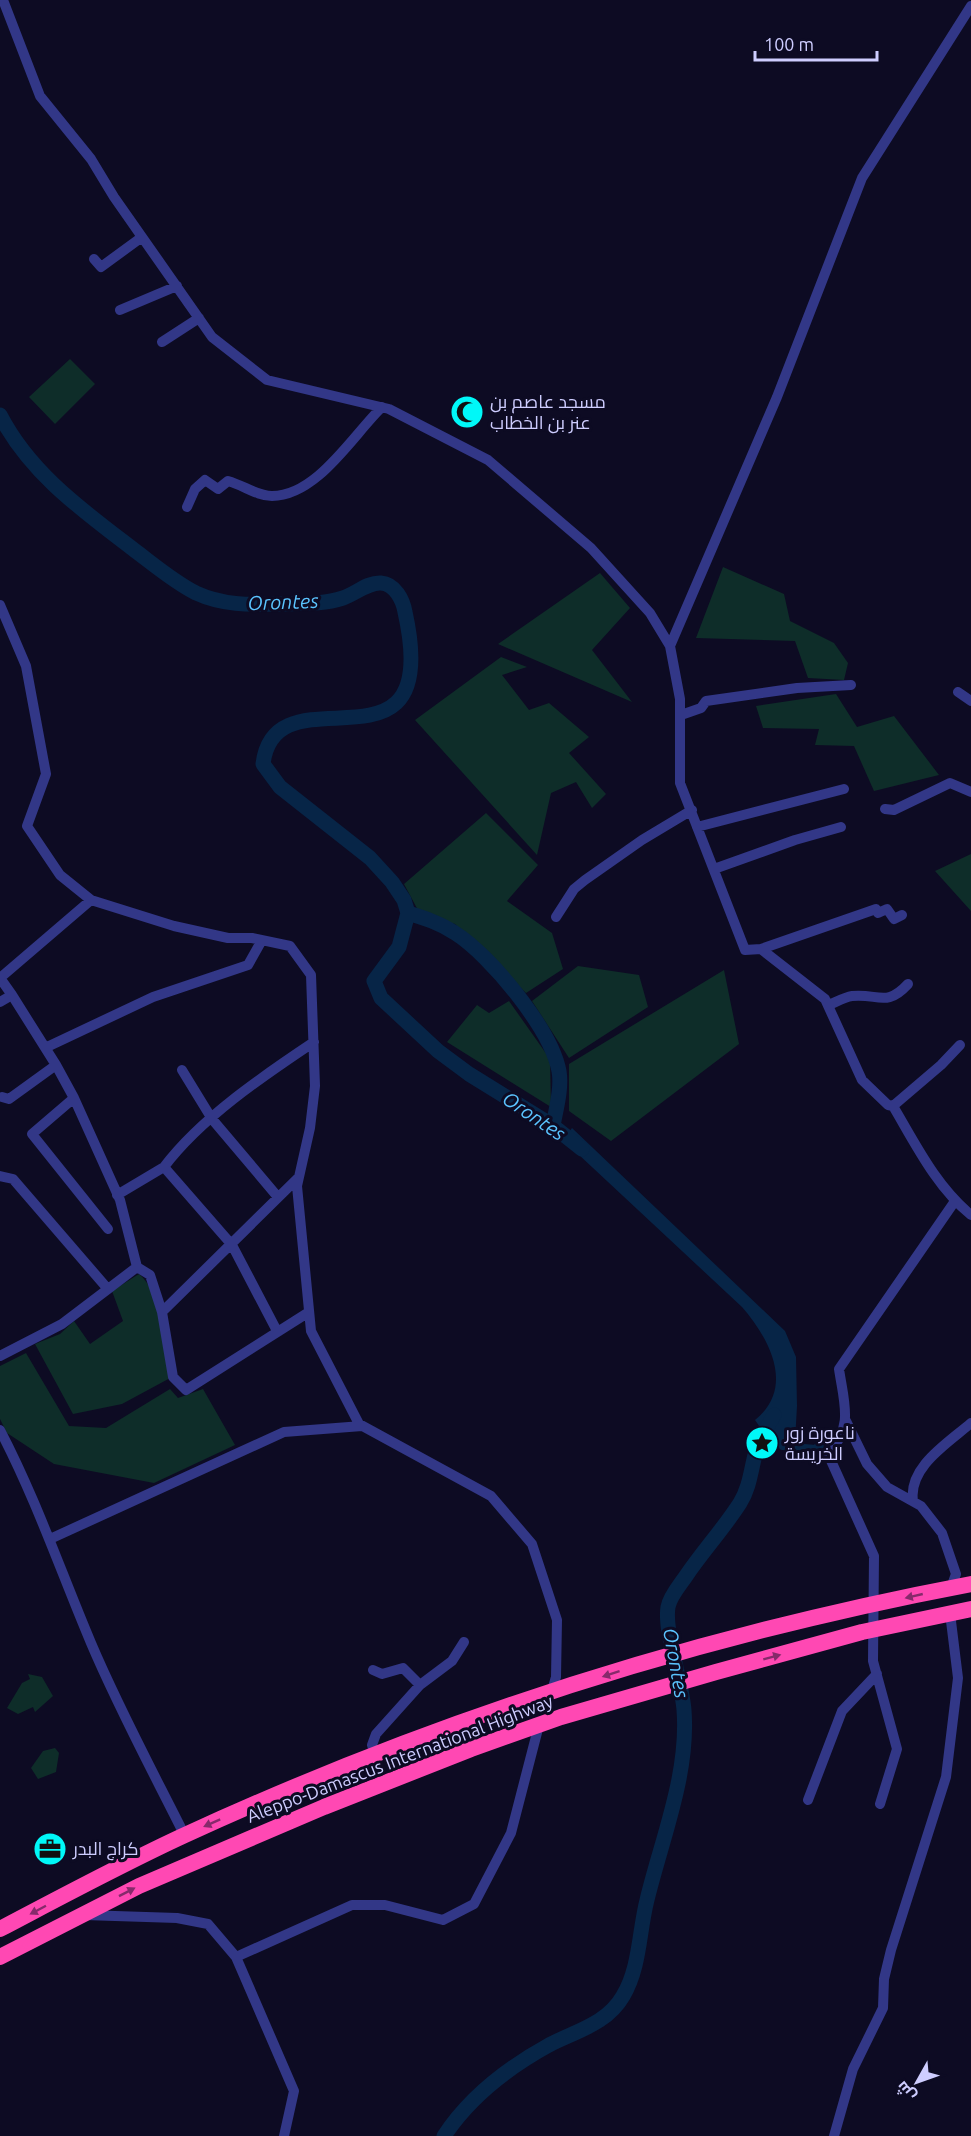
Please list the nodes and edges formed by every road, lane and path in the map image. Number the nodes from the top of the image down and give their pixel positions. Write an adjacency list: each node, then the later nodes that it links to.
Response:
1 (3, 0): 3 (street)
2 (971, 6): 12 (street)
3 (142, 237): 4 (street); 5 (street)
4 (94, 259)
5 (177, 286): 6 (street); 7 (street)
6 (120, 310)
7 (199, 318): 8 (street); 9 (street)
8 (162, 342)
9 (382, 407): 10 (street); 12 (street)
10 (187, 507)
11 (0, 605): 24 (street)
12 (669, 646): 16 (street)
13 (851, 685): 16 (street)
14 (957, 692): 15 (street)
15 (971, 702)
16 (681, 715): 20 (street)
17 (844, 789): 21 (street)
18 (971, 792): 19 (street)
19 (885, 809)
20 (692, 810): 21 (street); 26 (street)
21 (697, 827): 23 (street)
22 (841, 827): 23 (street)
23 (714, 869): 28 (street)
24 (91, 900): 27 (street); 30 (street)
25 (902, 915): 28 (street)
26 (556, 917)
27 (262, 940): 33 (street); 35 (street)
28 (761, 949): 32 (street)
29 (908, 984): 32 (street)
30 (12, 995): 31 (street); 35 (street)
31 (0, 1002)
32 (830, 1005): 40 (street)
33 (314, 1042): 41 (street); 44 (street)
34 (960, 1045): 40 (street)
35 (47, 1047): 36 (street)
36 (56, 1065): 38 (street); 39 (street)
37 (182, 1070): 41 (street)
38 (1, 1096)
39 (74, 1098): 45 (street); 49 (street)
40 (893, 1106): 47 (street)
41 (212, 1119): 42 (street); 46 (street)
42 (164, 1167): 45 (street); 50 (street)
43 (0, 1176): 52 (street)
44 (299, 1177): 46 (street); 54 (street)
45 (117, 1195): 51 (street)
46 (277, 1196): 50 (street)
47 (955, 1202): 48 (street); 57 (street)
48 (969, 1210)
49 (108, 1229)
50 (232, 1245): 53 (street); 55 (street)
51 (137, 1267): 52 (street); 53 (street)
52 (107, 1288): 56 (street)
53 (162, 1312): 55 (street)
54 (309, 1312): 55 (street); 59 (street)
55 (277, 1331)
56 (0, 1356)
57 (846, 1421): 61 (street); 65 (street)
58 (971, 1424): 61 (street)
59 (362, 1426): 62 (street); 73 (street)
60 (0, 1430): 62 (street)
61 (913, 1502): 64 (street)
62 (50, 1539): 78 (street)
63 (971, 1584): 64 (highway, Aleppo-Damascus International Highway)
64 (951, 1588): 65 (highway, Aleppo-Damascus International Highway, one-way to 65)
65 (872, 1606): 68 (street); 73 (highway, Aleppo-Damascus International Highway, one-way to 73)
66 (971, 1610): 67 (highway, Aleppo-Damascus International Highway)
67 (950, 1613): 68 (highway, Aleppo-Damascus International Highway); 84 (street)
68 (872, 1630): 71 (street); 74 (highway, Aleppo-Damascus International Highway, one-way to 68)
69 (464, 1642): 72 (street)
70 (373, 1670): 72 (street)
71 (877, 1674): 76 (street); 77 (street)
72 (420, 1685): 75 (street)
73 (551, 1694): 75 (highway, Aleppo-Damascus International Highway)
74 (539, 1725): 79 (highway, Aleppo-Damascus International Highway, one-way to 74); 82 (street)
75 (375, 1756): 78 (highway, Aleppo-Damascus International Highway, one-way to 78)
76 (808, 1800)
77 (880, 1804)
78 (184, 1836): 80 (highway, Aleppo-Damascus International Highway, one-way to 80)
79 (81, 1915): 81 (highway, Aleppo-Damascus International Highway); 82 (street)
80 (0, 1929)
81 (0, 1957)
82 (236, 1958): 83 (street)
83 (284, 2136)
84 (834, 2136)

